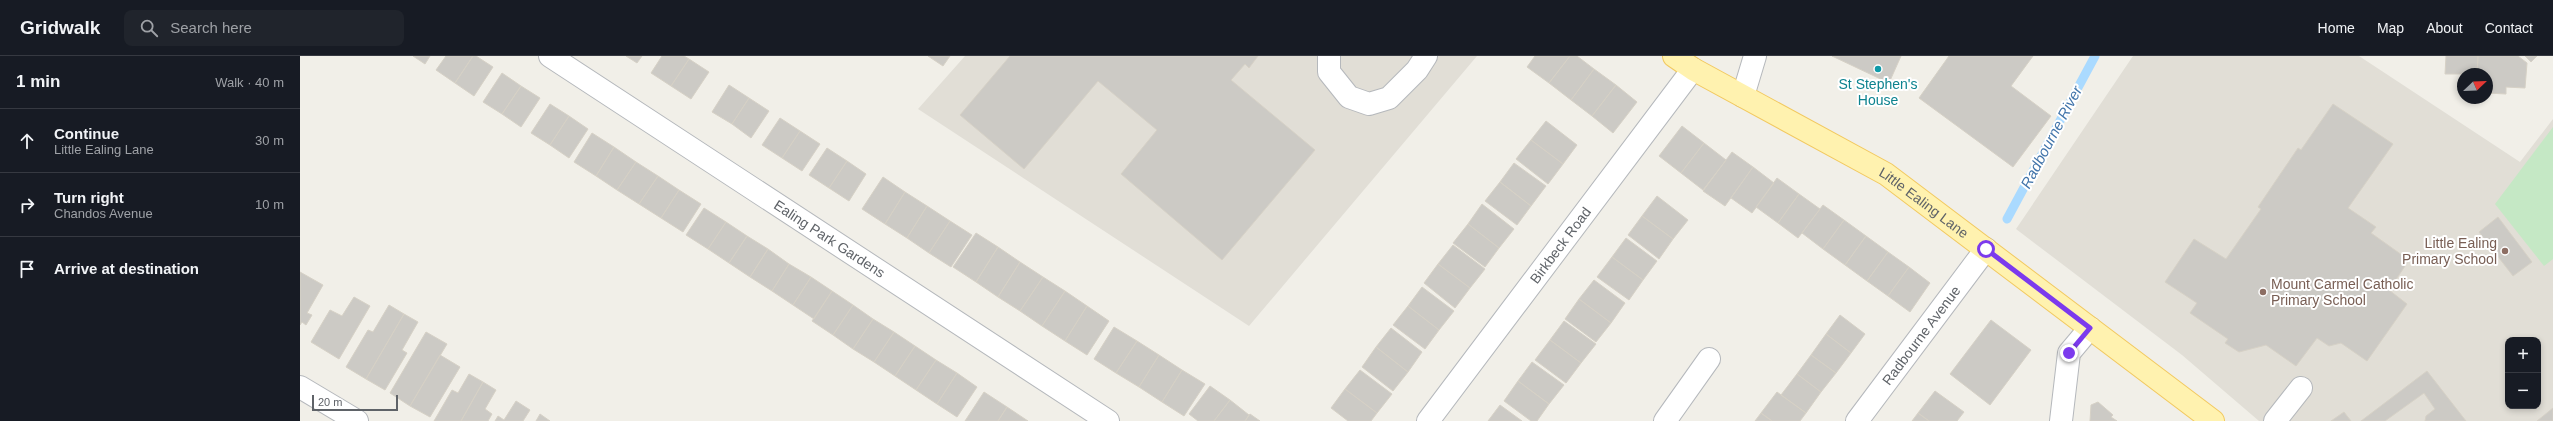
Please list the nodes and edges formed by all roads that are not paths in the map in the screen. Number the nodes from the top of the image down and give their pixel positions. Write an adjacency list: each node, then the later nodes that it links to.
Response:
1 (550, 56): 14 (street, Ealing Park Gardens)
2 (1329, 56): 3 (street)
3 (1426, 56)
4 (1674, 56): 6 (main road, Little Ealing Lane)
5 (1755, 56): 7 (street)
6 (1693, 69): 7 (main road, Little Ealing Lane); 15 (street, Birkbeck Road)
7 (1743, 96): 8 (main road, Little Ealing Lane)
8 (1986, 249): 9 (main road, Little Ealing Lane); 17 (street, Radbourne Avenue)
9 (2090, 328): 18 (street); 19 (main road, Little Ealing Lane)
10 (1709, 359): 16 (street)
11 (300, 387): 13 (street)
12 (2301, 388): 20 (street)
13 (357, 421)
14 (1108, 421)
15 (1428, 421)
16 (1665, 421)
17 (1857, 421)
18 (2061, 421)
19 (2213, 421)
20 (2275, 421)

